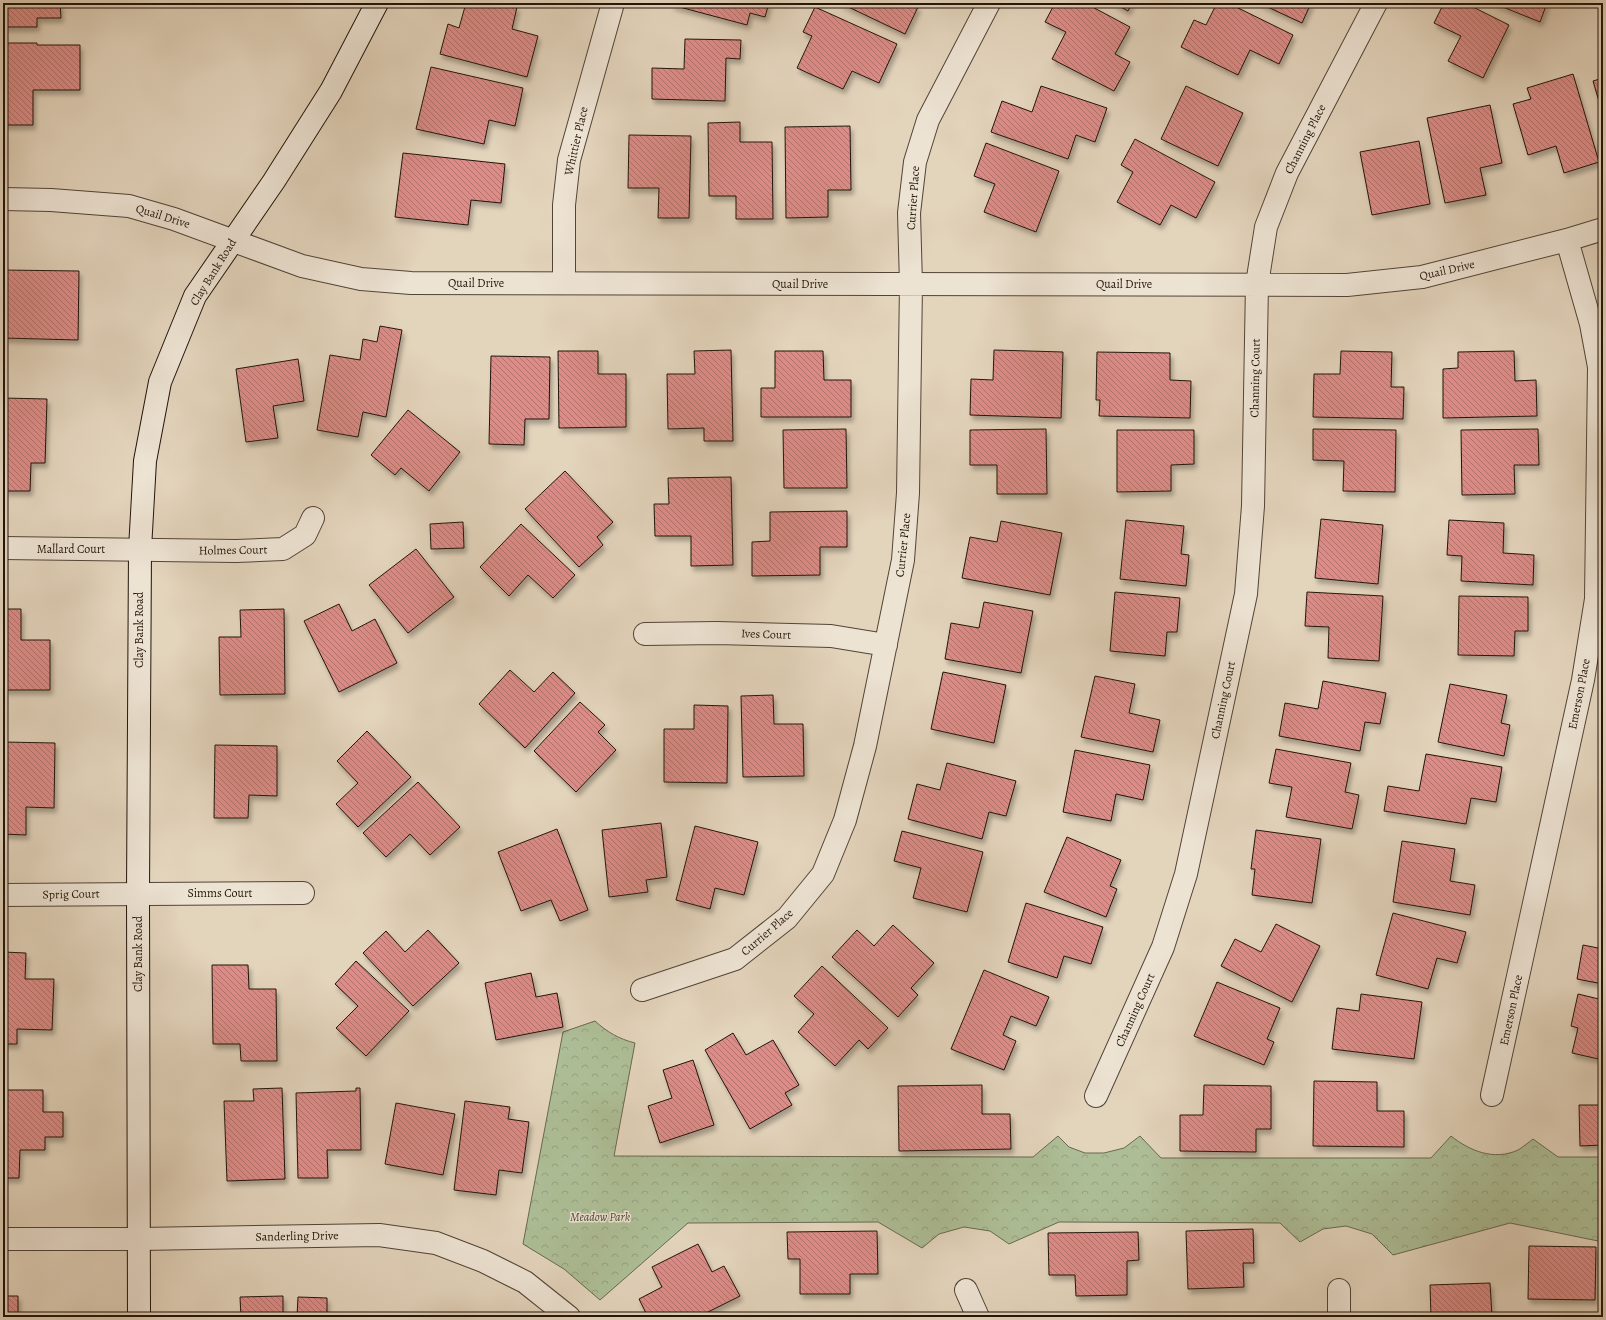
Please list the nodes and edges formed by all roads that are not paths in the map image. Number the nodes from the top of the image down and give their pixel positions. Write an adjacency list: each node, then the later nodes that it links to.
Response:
1 (377, 3): 7 (street, Clay Bank Road)
2 (613, 3): 9 (street, Whittier Place)
3 (989, 3): 10 (street, Currier Place)
4 (1376, 3): 11 (street, Channing Place)
5 (3, 199): 7 (street, Quail Drive)
6 (1603, 229): 8 (street, Quail Drive)
7 (233, 240): 9 (street, Quail Drive); 14 (street, Clay Bank Road)
8 (1567, 240): 11 (street, Quail Drive); 22 (street, Emerson Place)
9 (564, 283): 10 (street, Quail Drive)
10 (911, 284): 11 (street, Quail Drive); 16 (street, Currier Place)
11 (1257, 284): 21 (street, Channing Court)
12 (313, 518): 14 (street, Holmes Court)
13 (3, 548): 14 (street, Mallard Court)
14 (140, 549): 17 (street, Clay Bank Road)
15 (645, 634): 16 (street, Ives Court)
16 (886, 645): 20 (street, Currier Place)
17 (138, 893): 18 (street, Simms Court); 19 (street, Sprig Court); 24 (street, Clay Bank Road)
18 (303, 893)
19 (3, 894)
20 (642, 990)
21 (1096, 1096)
22 (1492, 1096)
23 (3, 1239): 24 (street, Sanderling Drive)
24 (140, 1239): 27 (street, Clay Bank Road); 28 (street, Sanderling Drive)
25 (966, 1290): 29 (street)
26 (1339, 1290): 30 (street)
27 (139, 1317)
28 (569, 1317)
29 (978, 1317)
30 (1339, 1317)

